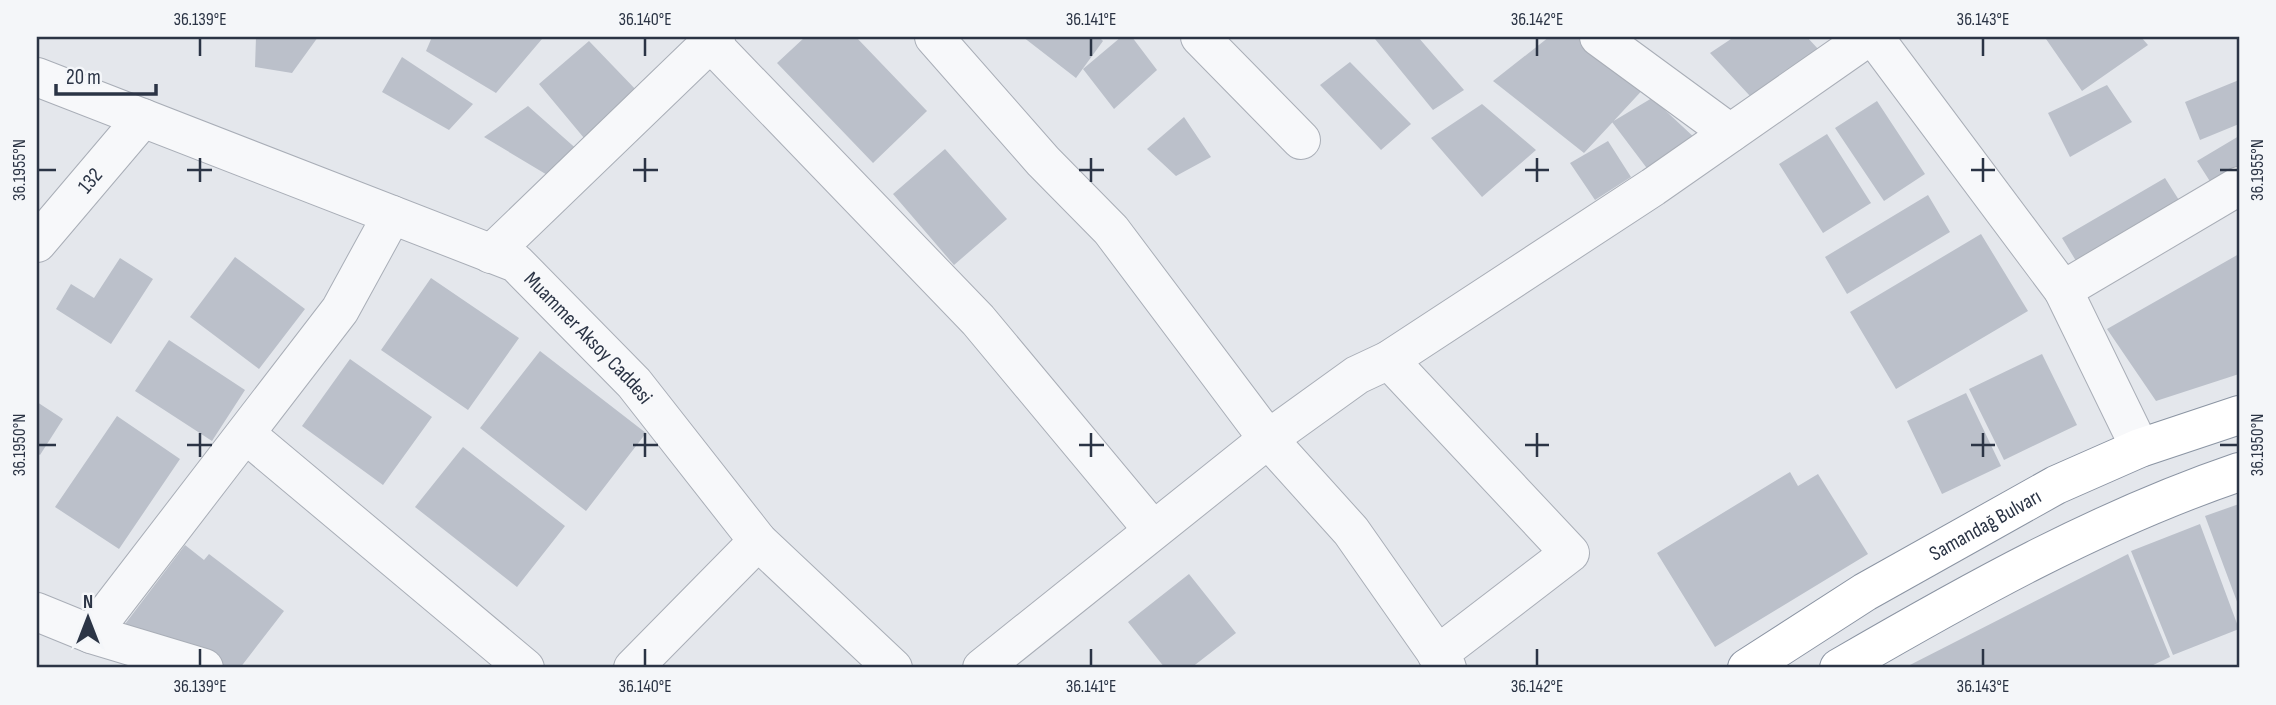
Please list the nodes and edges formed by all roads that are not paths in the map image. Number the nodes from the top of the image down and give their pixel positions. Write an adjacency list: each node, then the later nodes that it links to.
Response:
1 (934, 37): 19 (street)
2 (1200, 37): 10 (street)
3 (1599, 37): 9 (street)
4 (1868, 37): 9 (street)
5 (1874, 37): 15 (street)
6 (713, 40): 14 (street); 22 (street)
7 (37, 77): 8 (street, Muammer Aksoy Caddesi)
8 (143, 118): 12 (street, Muammer Aksoy Caddesi); 13 (street, 132)
9 (1730, 133): 16 (street)
10 (1301, 140)
11 (2239, 186): 15 (street)
12 (392, 215): 14 (street, Muammer Aksoy Caddesi); 18 (street)
13 (37, 243)
14 (491, 254): 23 (street, Muammer Aksoy Caddesi)
15 (2063, 290): 20 (street)
16 (1389, 360): 19 (street); 26 (street)
17 (2239, 415): 20 (highway, Samandağ Bulvarı)
18 (247, 435): 25 (street); 28 (street)
19 (1268, 439): 22 (street); 26 (street)
20 (2140, 448): 32 (highway, Samandağ Bulvarı)
21 (2239, 472): 33 (highway)
22 (1153, 530): 31 (street)
23 (758, 541): 29 (street); 30 (street, Muammer Aksoy Caddesi)
24 (37, 612): 25 (street)
25 (91, 634): 27 (street)
26 (1442, 661)
27 (204, 668)
28 (525, 668)
29 (633, 668)
30 (893, 668)
31 (982, 668)
32 (1747, 668)
33 (1839, 668)

